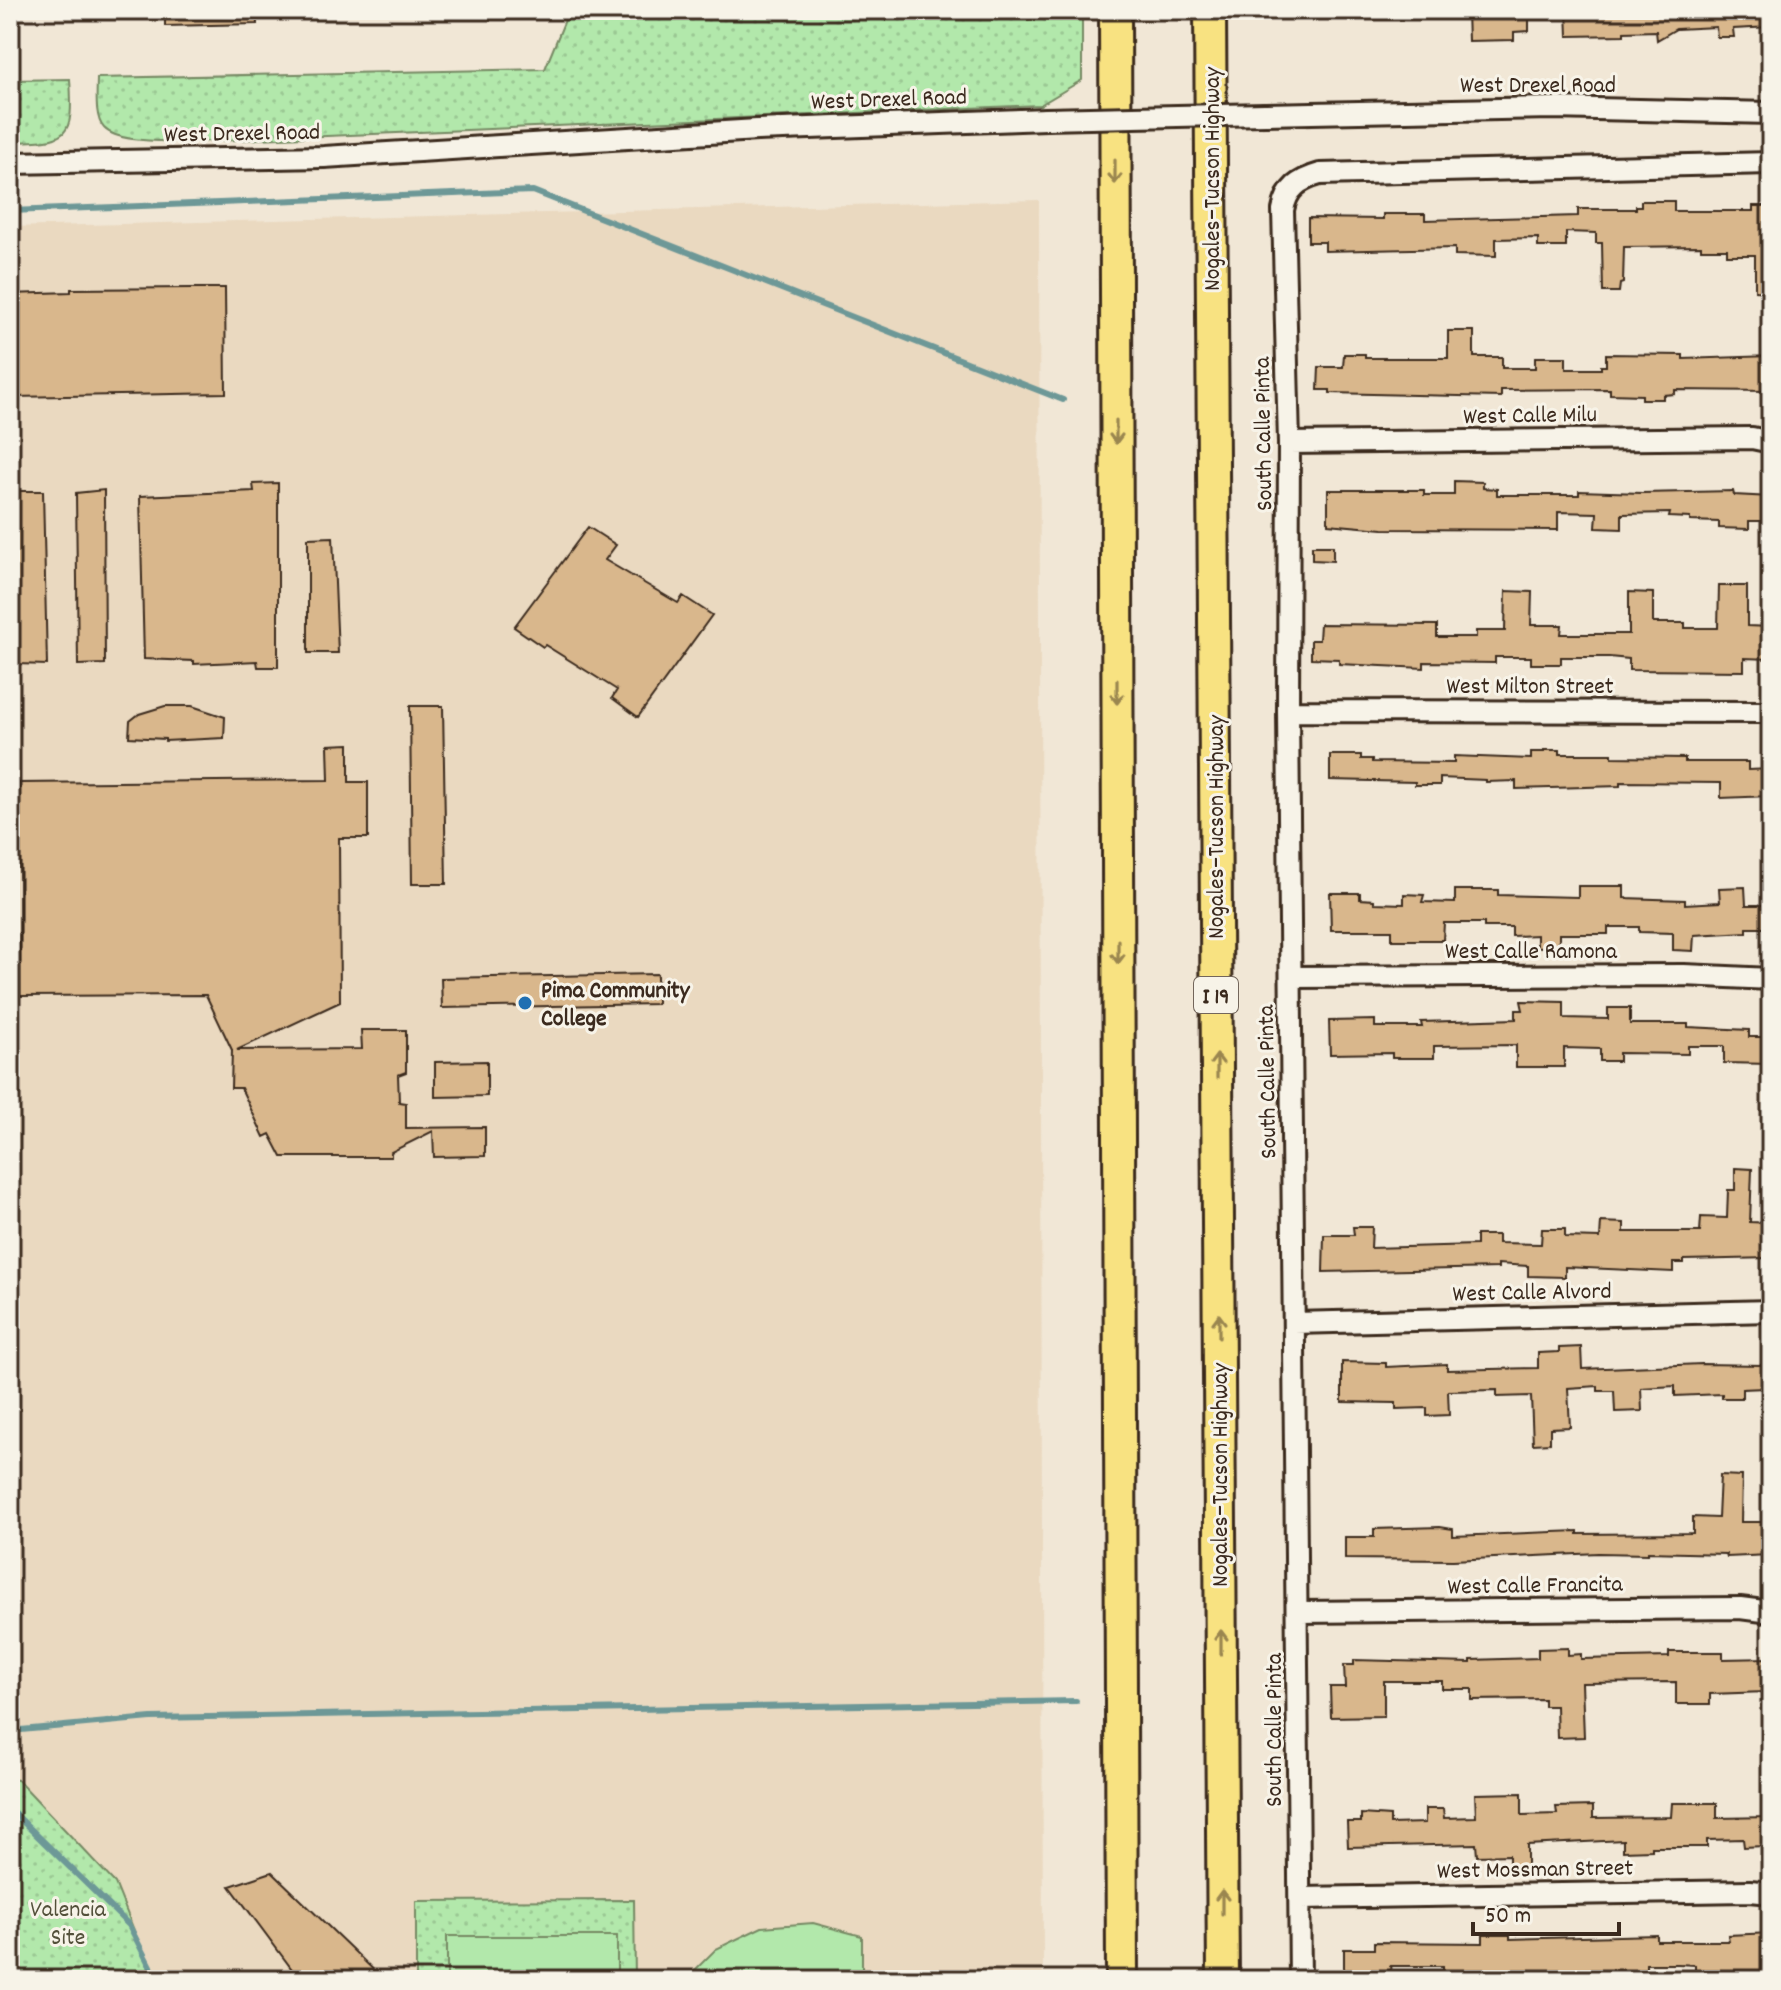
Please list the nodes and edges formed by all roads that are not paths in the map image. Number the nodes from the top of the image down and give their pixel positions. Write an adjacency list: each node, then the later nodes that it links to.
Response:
1 (1115, 10): 18 (highway, one-way to 18)
2 (1210, 10): 19 (highway, Nogales–Tucson Highway / I 19, one-way to 2)
3 (1771, 113): 4 (street, West Drexel Road, bridge)
4 (10, 163)
5 (1771, 163): 7 (street, South Calle Pinta)
6 (1771, 442): 7 (street, West Calle Milu)
7 (1289, 443): 8 (street, South Calle Pinta)
8 (1288, 711): 9 (street, West Milton Street); 10 (street, South Calle Pinta)
9 (1771, 712)
10 (1291, 977): 11 (street, West Calle Ramona); 13 (street, South Calle Pinta)
11 (1771, 979)
12 (1771, 1311): 13 (street, West Calle Alvord)
13 (1294, 1323): 14 (street, South Calle Pinta)
14 (1299, 1612): 15 (street, West Calle Francita); 17 (street, South Calle Pinta)
15 (1771, 1612)
16 (1771, 1893): 17 (street, West Mossman Street)
17 (1300, 1898): 20 (street, South Calle Pinta)
18 (1122, 1980)
19 (1223, 1980)
20 (1300, 1980)

